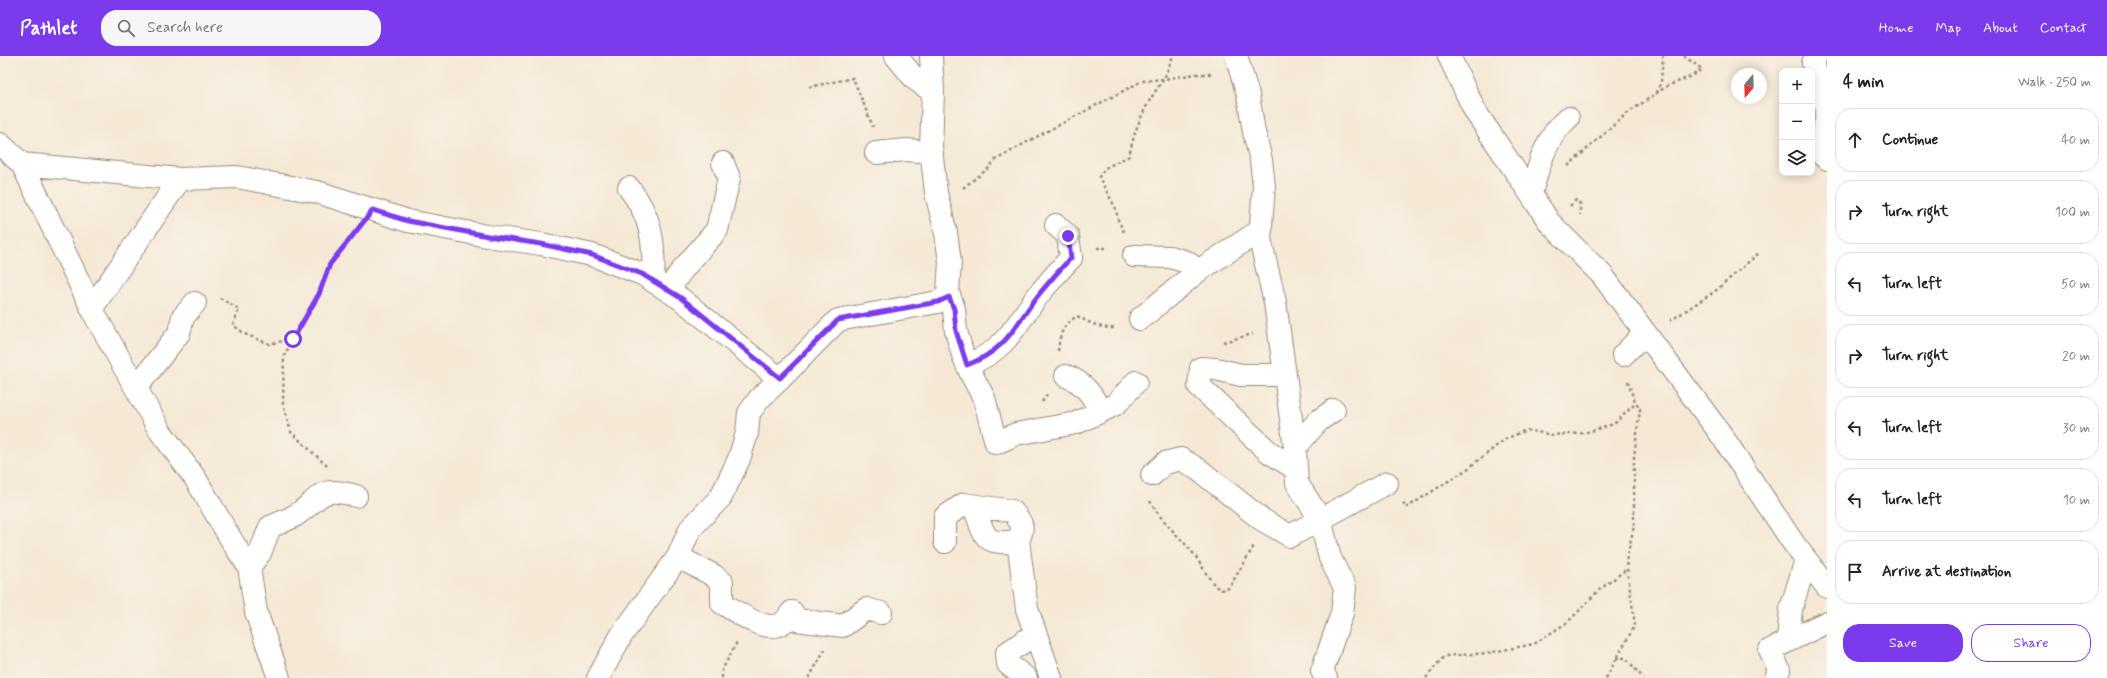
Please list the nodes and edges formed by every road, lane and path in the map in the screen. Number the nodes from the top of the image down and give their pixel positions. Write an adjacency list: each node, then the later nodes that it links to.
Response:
1 (896, 56): 12 (street)
2 (931, 56): 12 (street)
3 (1173, 56): 9 (path)
4 (1236, 56): 10 (street)
5 (1449, 56): 26 (street)
6 (1663, 56): 13 (path)
7 (1684, 56): 13 (path)
8 (1816, 56): 14 (street)
9 (1164, 79): 10 (path); 27 (path); 32 (path)
10 (1244, 82): 30 (street)
11 (808, 87): 19 (path)
12 (933, 92): 18 (street)
13 (1657, 94): 23 (path)
14 (1827, 110)
15 (1827, 114): 20 (street)
16 (1568, 118): 26 (street)
17 (0, 144): 22 (street)
18 (932, 152): 19 (street); 27 (street)
19 (876, 153)
20 (1827, 159)
21 (723, 163): 35 (street)
22 (22, 164): 24 (street); 38 (street)
23 (1563, 170)
24 (180, 179): 28 (street); 38 (street)
25 (629, 188): 35 (street)
26 (1531, 194): 41 (street)
27 (937, 197): 36 (street)
28 (373, 210): 35 (street); 42 (path)
29 (1056, 225): 33 (street)
30 (1260, 230): 34 (street); 40 (street)
31 (1759, 253): 41 (path)
32 (1134, 256): 33 (path); 34 (street)
33 (1071, 258): 45 (street)
34 (1198, 271): 39 (street)
35 (660, 286): 48 (street)
36 (949, 297): 45 (street); 48 (street)
37 (195, 303): 42 (path); 50 (street)
38 (92, 308): 50 (street)
39 (1140, 319)
40 (1277, 324): 43 (path); 46 (street)
41 (1649, 338): 44 (street); 65 (street)
42 (293, 339): 57 (path)
43 (1221, 343)
44 (1623, 355): 51 (path)
45 (967, 365): 53 (street)
46 (1284, 375): 54 (street); 54 (street)
47 (1066, 376): 53 (street)
48 (780, 378): 64 (street)
49 (1136, 382): 53 (street)
50 (136, 388): 66 (street)
51 (1636, 403): 56 (path); 67 (path)
52 (1334, 410): 54 (street)
53 (1100, 412)
54 (1296, 458): 60 (street)
55 (1152, 475): 60 (street); 63 (path)
56 (1387, 483): 60 (street)
57 (324, 492): 58 (street); 66 (street)
58 (356, 496)
59 (974, 506): 61 (street); 61 (street); 62 (street)
60 (1320, 519): 76 (street)
61 (1018, 541): 73 (street)
62 (945, 542)
63 (1256, 542)
64 (678, 556): 70 (street); 78 (street)
65 (1806, 560): 68 (street); 74 (street)
66 (249, 567): 77 (street)
67 (1627, 569): 75 (path); 83 (path)
68 (1827, 588)
69 (881, 613): 72 (street)
70 (752, 620): 72 (street); 79 (path)
71 (1827, 622): 74 (street)
72 (826, 624): 80 (path)
73 (1035, 634): 81 (street); 82 (street)
74 (1788, 640): 86 (street)
75 (1616, 658): 84 (path); 85 (path)
76 (1320, 676)
77 (279, 678)
78 (598, 678)
79 (722, 678)
80 (809, 678)
81 (1026, 678)
82 (1051, 678)
83 (1426, 678)
84 (1606, 678)
85 (1643, 678)
86 (1776, 678)

